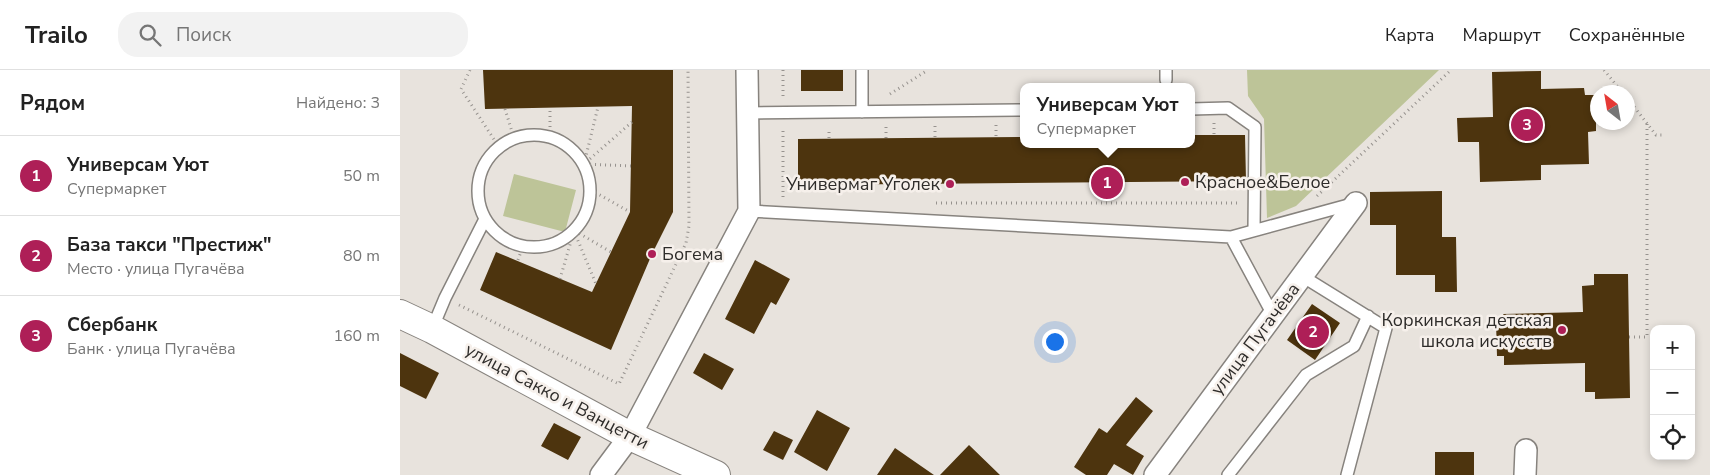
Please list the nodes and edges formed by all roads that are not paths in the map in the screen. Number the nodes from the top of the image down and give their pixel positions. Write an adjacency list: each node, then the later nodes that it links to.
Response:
1 (747, 70): 6 (street)
2 (862, 70): 5 (lane)
3 (1195, 109): 10 (lane)
4 (1020, 110): 5 (lane)
5 (862, 112): 6 (lane)
6 (747, 113): 8 (street)
7 (1356, 203): 10 (lane); 12 (street, улица Пугачёва)
8 (749, 211): 11 (lane); 17 (street)
9 (485, 219): 9 (lane); 16 (lane)
10 (1254, 230): 11 (lane)
11 (1230, 237): 14 (lane)
12 (1302, 276): 14 (street, улица Пугачёва); 15 (lane)
13 (400, 314): 16 (street, улица Сакко и Ванцетти)
14 (1273, 315): 21 (street, улица Пугачёва)
15 (1368, 316): 22 (lane); 23 (lane)
16 (432, 329): 17 (street, улица Сакко и Ванцетти)
17 (630, 436): 19 (street); 20 (street, улица Сакко и Ванцетти)
18 (1526, 450): 24 (street)
19 (602, 475)
20 (716, 475)
21 (1155, 475)
22 (1228, 475)
23 (1347, 475)
24 (1525, 475)

